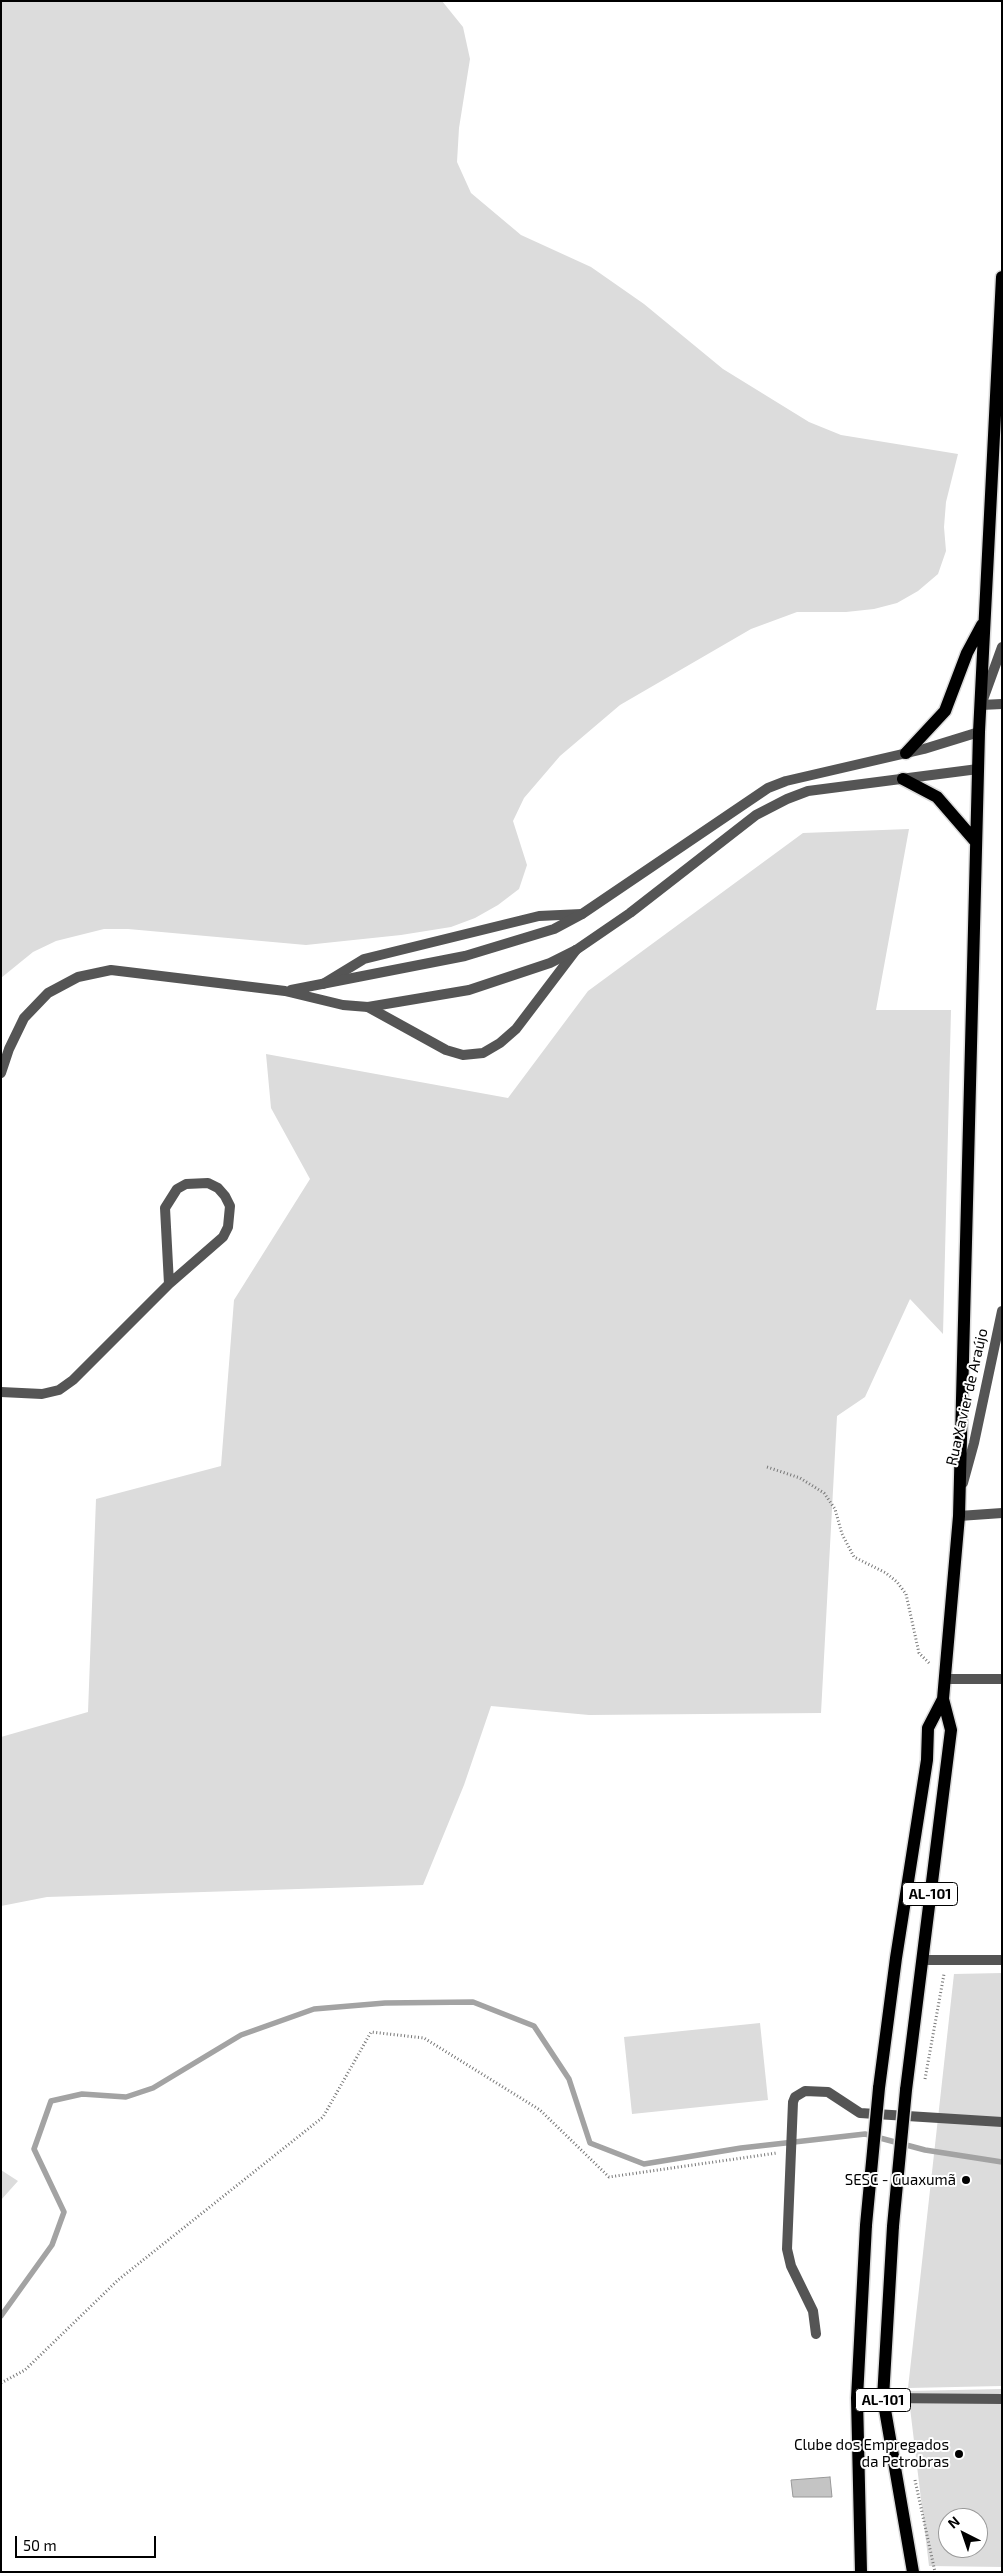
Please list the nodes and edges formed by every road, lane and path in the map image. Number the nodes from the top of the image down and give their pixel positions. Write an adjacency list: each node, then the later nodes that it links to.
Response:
1 (1002, 277): 2 (main road, AL-101)
2 (985, 620): 5 (main road, AL-101); 7 (main road)
3 (1002, 647): 5 (street)
4 (1002, 704): 5 (street)
5 (981, 705): 6 (main road, AL-101)
6 (979, 732): 7 (street); 8 (main road, AL-101)
7 (906, 753): 11 (street)
8 (978, 769): 9 (street); 10 (main road, AL-101)
9 (903, 779): 10 (main road); 12 (street)
10 (976, 842): 21 (main road, AL-101)
11 (582, 914): 13 (street); 13 (street)
12 (576, 950): 15 (street); 15 (street)
13 (321, 986): 14 (street)
14 (285, 991): 15 (street); 16 (street)
15 (368, 1007)
16 (1, 1073)
17 (170, 1284): 17 (street); 19 (street)
18 (1002, 1311): 21 (street, Rua Xavier de Araújo)
19 (1, 1392)
20 (767, 1467): 24 (path)
21 (960, 1490): 23 (main road, AL-101)
22 (1002, 1513): 23 (street)
23 (959, 1516): 24 (main road, AL-101)
24 (944, 1679): 25 (street); 26 (main road, AL-101)
25 (1002, 1679)
26 (942, 1699): 27 (main road, AL-101); 38 (main road, AL-101, bridge)
27 (922, 1960): 28 (street); 35 (main road, AL-101, bridge)
28 (947, 1960): 29 (street); 30 (path)
29 (1002, 1960)
30 (924, 2085)
31 (1002, 2122): 32 (street)
32 (791, 2148): 33 (street); 34 (path)
33 (816, 2334)
34 (1, 2383)
35 (883, 2398): 36 (street); 39 (main road, AL-101)
36 (1002, 2399)
37 (914, 2474): 40 (path)
38 (861, 2572)
39 (913, 2572)
40 (935, 2572)

